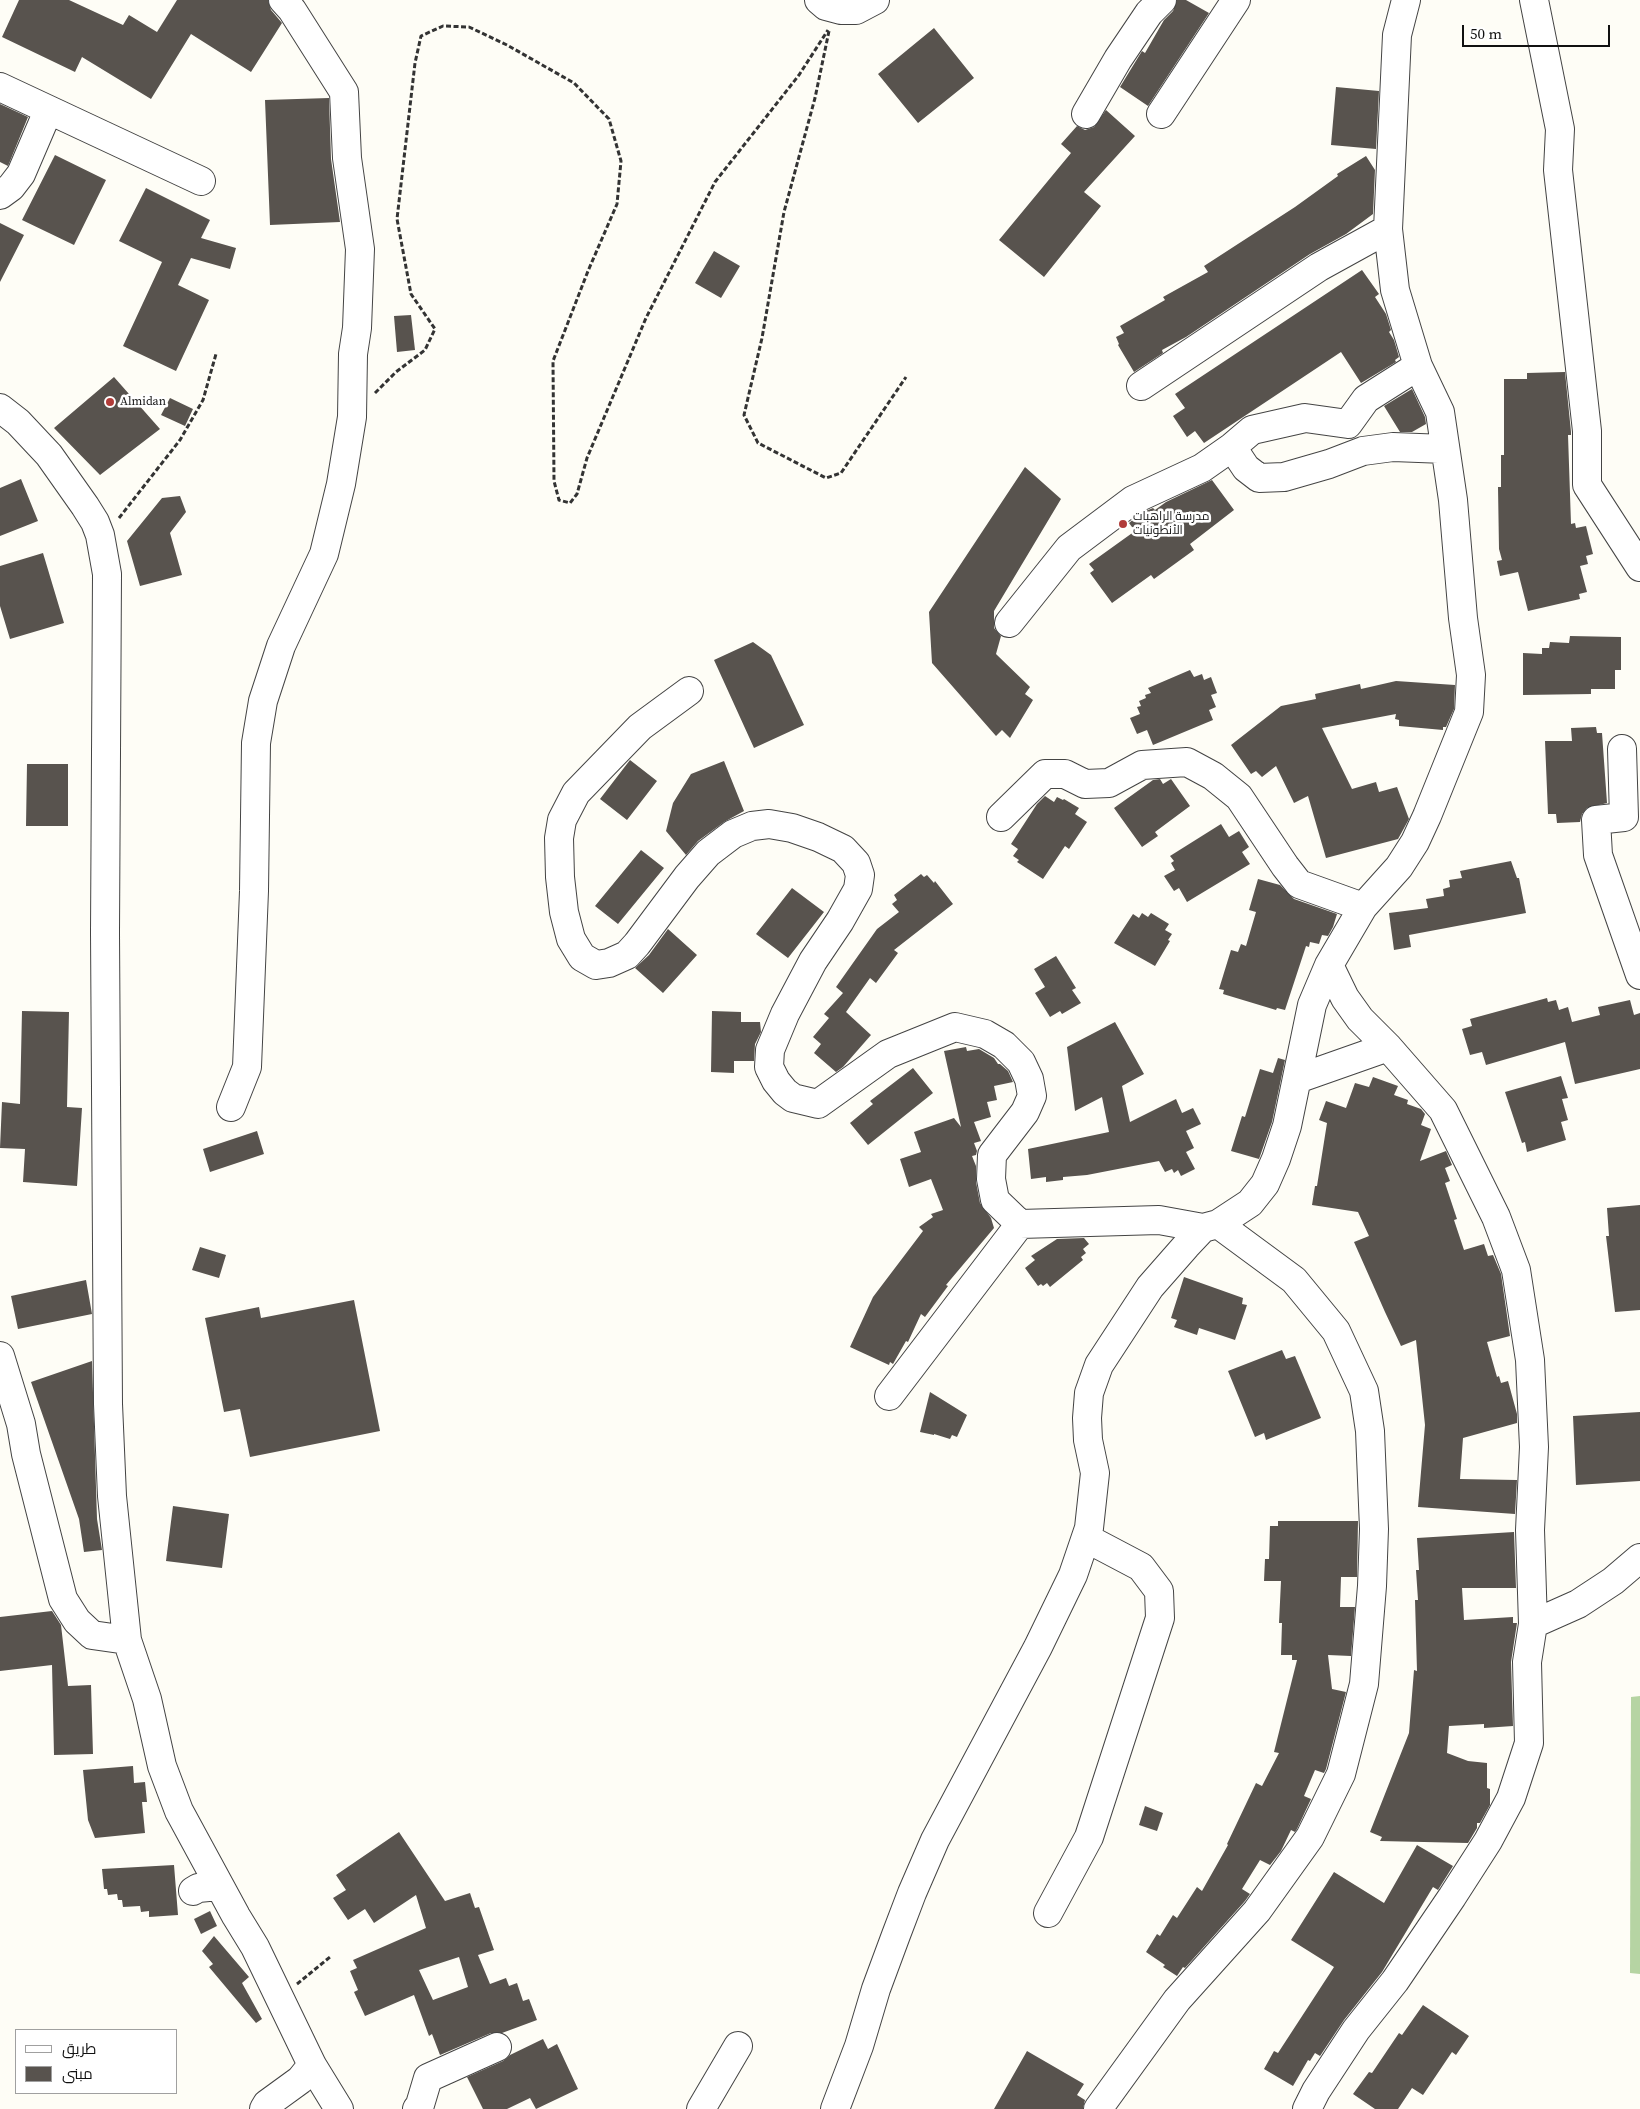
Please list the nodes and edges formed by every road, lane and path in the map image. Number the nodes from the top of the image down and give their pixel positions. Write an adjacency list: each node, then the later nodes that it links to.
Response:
1 (283, 0): 20 (street)
2 (819, 0): 3 (street)
3 (875, 0)
4 (1162, 0): 10 (street)
5 (1236, 0): 11 (street)
6 (1406, 0): 14 (street)
7 (1534, 0): 24 (street)
8 (0, 87): 9 (street)
9 (48, 111): 12 (street); 13 (street)
10 (1086, 114)
11 (1161, 114)
12 (201, 181)
13 (0, 194)
14 (1388, 229): 16 (street); 18 (street)
15 (216, 354): 23 (path)
16 (1418, 366): 21 (street); 22 (street)
17 (906, 377): 20 (path)
18 (1141, 386)
19 (0, 408): 23 (street)
20 (352, 417): 34 (street)
21 (1232, 447): 22 (street); 25 (street)
22 (1445, 449): 29 (street)
23 (100, 535): 42 (street)
24 (1640, 567)
25 (1009, 623)
26 (689, 690): 35 (street)
27 (1622, 749): 31 (street)
28 (1001, 817): 29 (street)
29 (1363, 907): 30 (street)
30 (1329, 966): 32 (street); 33 (street)
31 (1640, 975)
32 (1388, 1046): 33 (street); 41 (street)
33 (1297, 1079): 36 (street)
34 (231, 1107)
35 (1020, 1224): 36 (street); 38 (street)
36 (1210, 1226): 39 (street); 49 (street)
37 (0, 1356): 42 (street)
38 (889, 1396)
39 (1086, 1538): 43 (street); 54 (street)
40 (1640, 1558): 41 (street)
41 (1532, 1624): 57 (street)
42 (127, 1640): 45 (street)
43 (1048, 1913)
44 (330, 1957): 45 (path)
45 (278, 1998): 48 (street)
46 (738, 2046): 53 (street)
47 (497, 2048): 52 (street)
48 (312, 2065): 50 (street); 51 (street)
49 (1128, 2070): 55 (street); 56 (street)
50 (264, 2109)
51 (339, 2109)
52 (417, 2109)
53 (701, 2109)
54 (835, 2109)
55 (1098, 2109)
56 (1119, 2109)
57 (1307, 2109)

